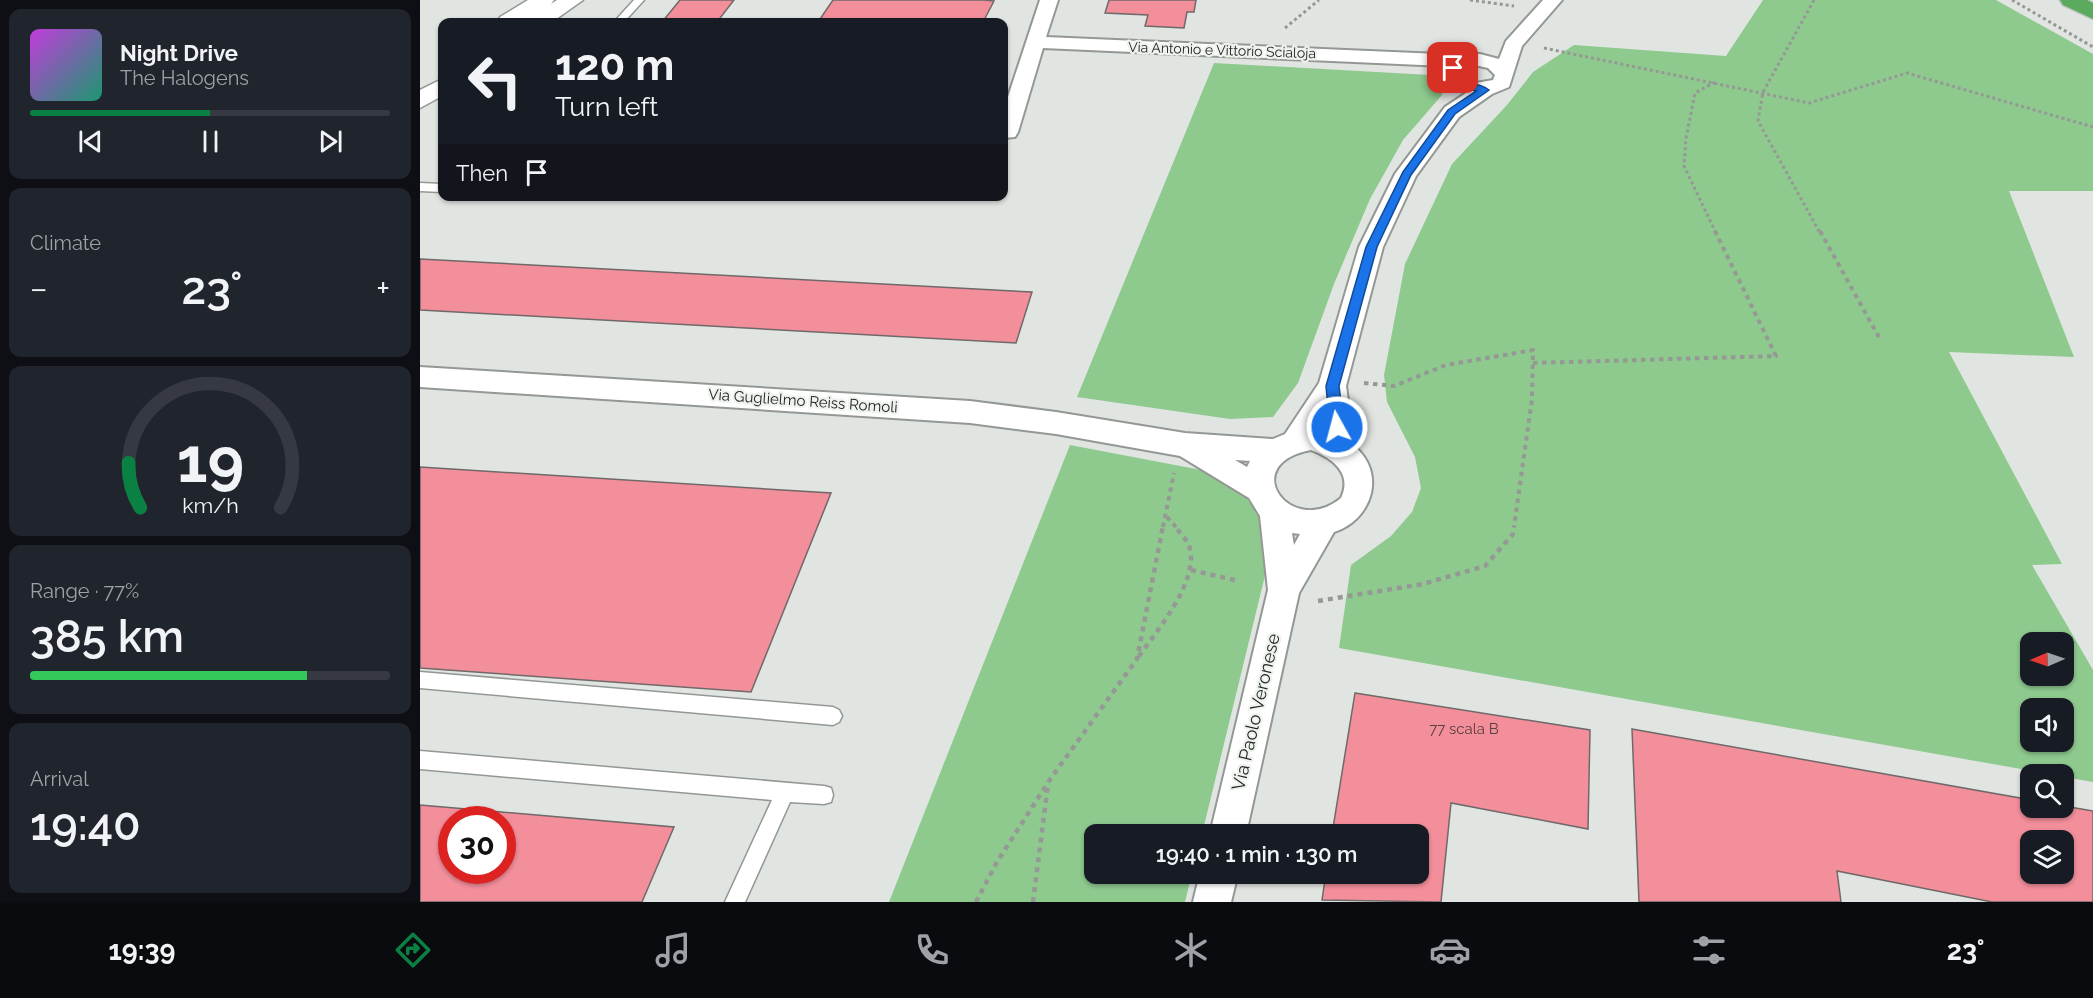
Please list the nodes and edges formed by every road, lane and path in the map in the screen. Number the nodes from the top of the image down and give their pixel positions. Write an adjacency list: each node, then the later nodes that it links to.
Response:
1 (543, 0): 12 (main road)
2 (572, 0): 13 (main road)
3 (639, 0): 14 (lane)
4 (1049, 0): 15 (street)
5 (1319, 0): 19 (path)
6 (1470, 0): 10 (path)
7 (1814, 0): 27 (path)
8 (2012, 0): 18 (path)
9 (2071, 0): 11 (highway)
10 (1549, 5): 16 (street)
11 (2093, 12)
12 (514, 18)
13 (544, 18)
14 (623, 18)
15 (1035, 42): 19 (street, Via Antonio e Vittorio Scialoja); 31 (street)
16 (1513, 45): 21 (street); 22 (street)
17 (1540, 47): 24 (path)
18 (2093, 47)
19 (1255, 53): 21 (street, Via Antonio e Vittorio Scialoja)
20 (438, 67): 23 (main road)
21 (1463, 69): 22 (street); 26 (street); 29 (street)
22 (1505, 75): 26 (street)
23 (420, 79)
24 (1715, 82): 27 (path); 35 (path)
25 (438, 89): 28 (main road)
26 (1484, 90): 29 (street)
27 (1763, 92): 30 (path); 34 (path)
28 (420, 101)
29 (1452, 112): 38 (street)
30 (2093, 127)
31 (1008, 129)
32 (420, 187): 33 (lane)
33 (438, 188)
34 (1881, 341)
35 (1533, 363): 37 (path); 48 (path)
36 (420, 377): 39 (street, Via Guglielmo Reiss Romoli)
37 (1360, 383)
38 (1332, 386): 40 (street); 41 (street)
39 (1185, 445): 40 (street); 42 (street); 43 (path)
40 (1285, 446): 41 (street); 42 (street)
41 (1340, 448): 44 (street)
42 (1267, 500): 44 (street); 47 (street, Via Paolo Veronese)
43 (1167, 518): 45 (path); 49 (path)
44 (1323, 523): 47 (street, Via Paolo Veronese)
45 (1191, 570): 46 (path); 49 (path)
46 (1239, 581)
47 (1284, 590): 56 (street, Via Paolo Veronese)
48 (1318, 601)
49 (1137, 659): 53 (path)
50 (420, 680): 51 (lane)
51 (833, 716)
52 (420, 760): 54 (lane)
53 (1049, 781): 59 (path); 60 (path)
54 (785, 792): 55 (lane); 58 (lane)
55 (824, 795)
56 (1230, 824)
57 (1216, 884): 61 (street)
58 (735, 902)
59 (976, 902)
60 (1033, 902)
61 (1212, 902)

